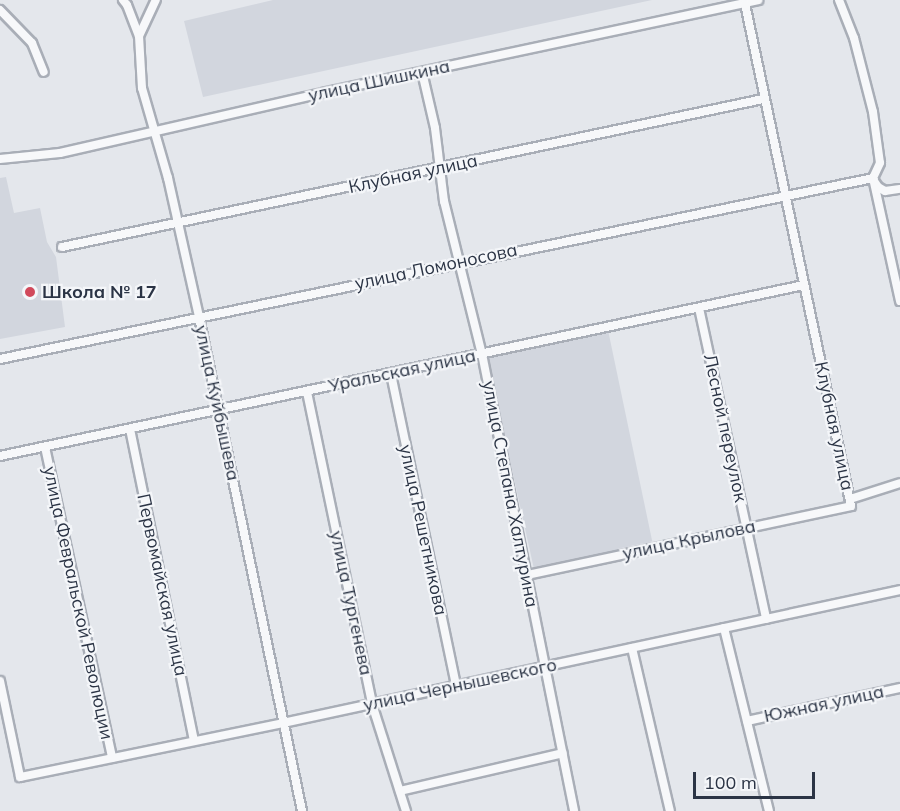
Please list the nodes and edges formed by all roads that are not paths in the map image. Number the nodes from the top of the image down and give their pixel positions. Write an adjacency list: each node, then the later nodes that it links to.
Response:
1 (156, 0): 7 (street)
2 (758, 0): 5 (street, улица Шишкина)
3 (839, 0): 14 (street)
4 (128, 2): 7 (street, улица Куйбышева)
5 (745, 4): 9 (street, улица Шишкина); 10 (street, Клубная улица)
6 (0, 10): 8 (street)
7 (139, 36): 11 (street, улица Куйбышева)
8 (44, 72)
9 (422, 72): 11 (street, улица Шишкина); 13 (street, улица Степана Халтурина)
10 (763, 99): 13 (street, Клубная улица); 16 (street, Клубная улица)
11 (157, 133): 12 (street, улица Шишкина); 17 (street, улица Куйбышева)
12 (0, 159)
13 (439, 168): 17 (street, Клубная улица); 19 (street, улица Степана Халтурина)
14 (873, 178): 15 (street); 16 (street, улица Ломоносова); 21 (street)
15 (900, 189)
16 (786, 194): 19 (street, улица Ломоносова); 20 (street, Клубная улица)
17 (178, 223): 18 (street, Клубная улица); 23 (street, улица Куйбышева)
18 (62, 247)
19 (460, 262): 23 (street, улица Ломоносова); 24 (street, улица Степана Халтурина)
20 (804, 285): 22 (street, Уральская улица); 33 (street, Клубная улица)
21 (900, 301)
22 (699, 308): 24 (street, Уральская улица); 34 (street, Лесной переулок)
23 (199, 317): 25 (street, улица Ломоносова); 28 (street, улица Куйбышева)
24 (482, 354): 26 (street, Уральская улица); 35 (street, улица Степана Халтурина)
25 (0, 359)
26 (391, 374): 27 (street, Уральская улица); 42 (street, улица Решетникова)
27 (307, 392): 28 (street, Уральская улица); 44 (street, улица Тургенева)
28 (219, 410): 29 (street, Уральская улица); 46 (street, улица Куйбышева)
29 (130, 429): 30 (street, Уральская улица); 47 (street, Первомайская улица)
30 (45, 447): 31 (street, Уральская улица); 49 (street, улица Февральской Революции)
31 (0, 456)
32 (900, 483): 33 (street, улица Крылова)
33 (850, 502): 34 (street, улица Крылова)
34 (746, 529): 35 (street, улица Крылова); 37 (street, Лесной переулок)
35 (527, 575): 40 (street, улица Степана Халтурина)
36 (900, 590): 37 (street, улица Чернышевского)
37 (766, 619): 38 (street, улица Чернышевского)
38 (724, 628): 39 (street, улица Чернышевского); 45 (street, Южная улица)
39 (632, 648): 40 (street, улица Чернышевского); 54 (street)
40 (545, 666): 42 (street, улица Чернышевского); 48 (street, улица Степана Халтурина)
41 (0, 681): 49 (street, улица Чернышевского)
42 (456, 685): 44 (street, улица Чернышевского)
43 (900, 688): 45 (street, Южная улица)
44 (372, 704): 46 (street, улица Чернышевского); 50 (street, улица Тургенева)
45 (747, 721): 55 (street, Южная улица)
46 (284, 723): 47 (street, улица Чернышевского); 51 (street, улица Куйбышева)
47 (194, 741): 49 (street, улица Чернышевского)
48 (563, 753): 50 (street); 53 (street, улица Степана Халтурина)
49 (112, 758)
50 (400, 791): 52 (street, улица Тургенева)
51 (301, 811)
52 (406, 811)
53 (574, 811)
54 (670, 811)
55 (769, 811)

